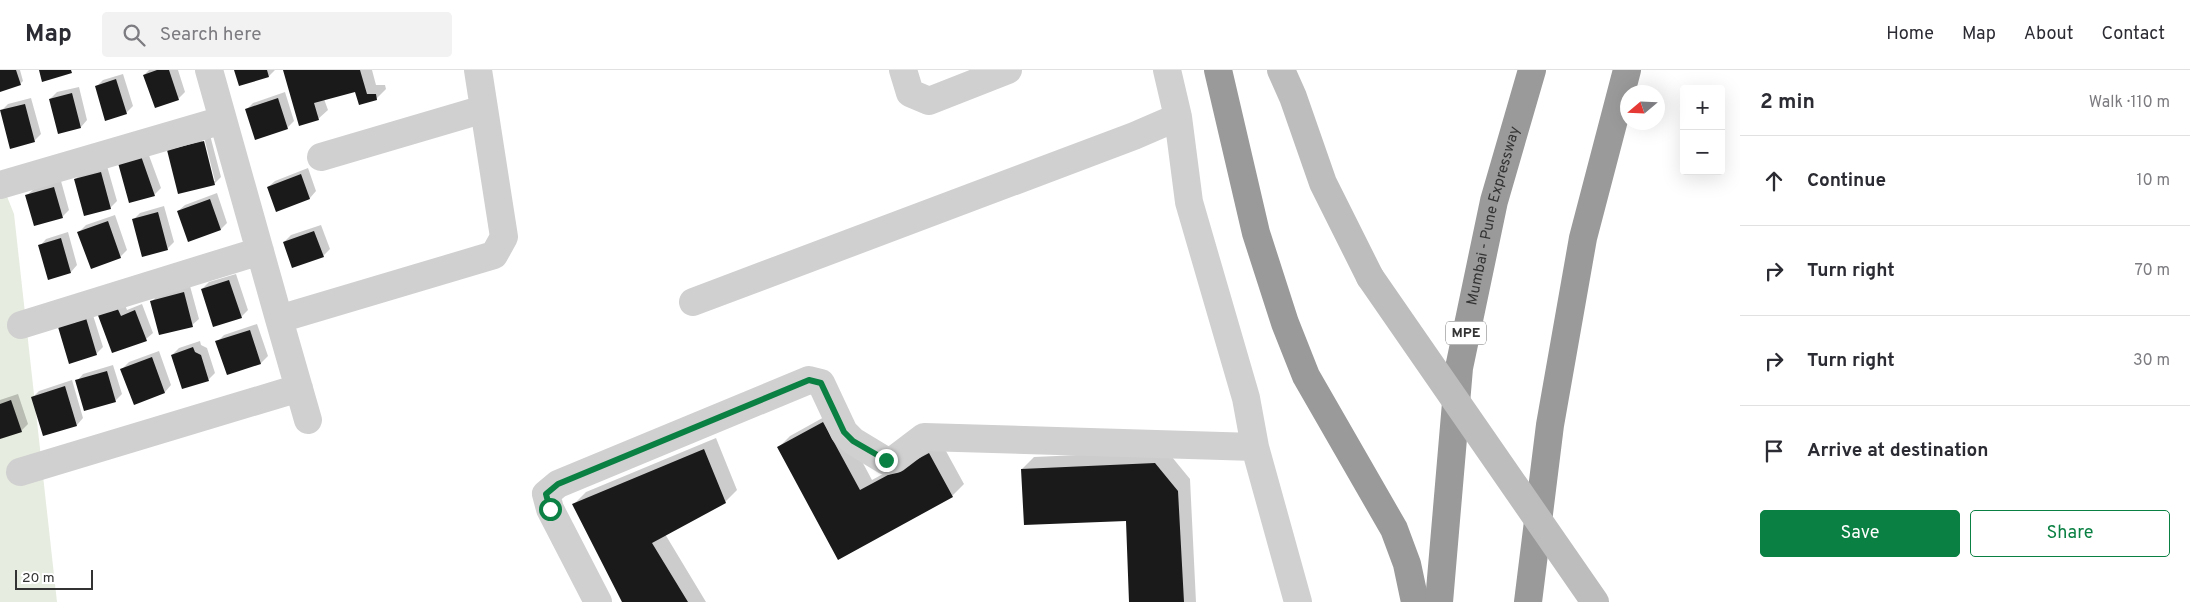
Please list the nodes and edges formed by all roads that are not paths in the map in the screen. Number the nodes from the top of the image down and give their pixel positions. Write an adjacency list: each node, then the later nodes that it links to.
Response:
1 (208, 70): 12 (street)
2 (478, 70): 10 (street)
3 (903, 70): 4 (street)
4 (1008, 70)
5 (1167, 70): 11 (street)
6 (1218, 70): 25 (highway)
7 (1281, 70): 28 (main road, bridge)
8 (1532, 70): 26 (highway, Mumbai - Pune Expressway / MPE)
9 (1627, 70): 27 (highway)
10 (484, 109): 13 (street); 17 (street)
11 (1178, 117): 16 (street); 21 (street)
12 (223, 120): 14 (street); 15 (street)
13 (321, 157)
14 (0, 185)
15 (260, 251): 17 (street); 18 (street)
16 (693, 302)
17 (279, 319): 19 (street)
18 (21, 325)
19 (299, 388): 20 (street); 22 (street)
20 (308, 420)
21 (1255, 447): 23 (street); 24 (street)
22 (20, 472)
23 (598, 602)
24 (1298, 602)
25 (1415, 602)
26 (1438, 602)
27 (1528, 602)
28 (1595, 602)

